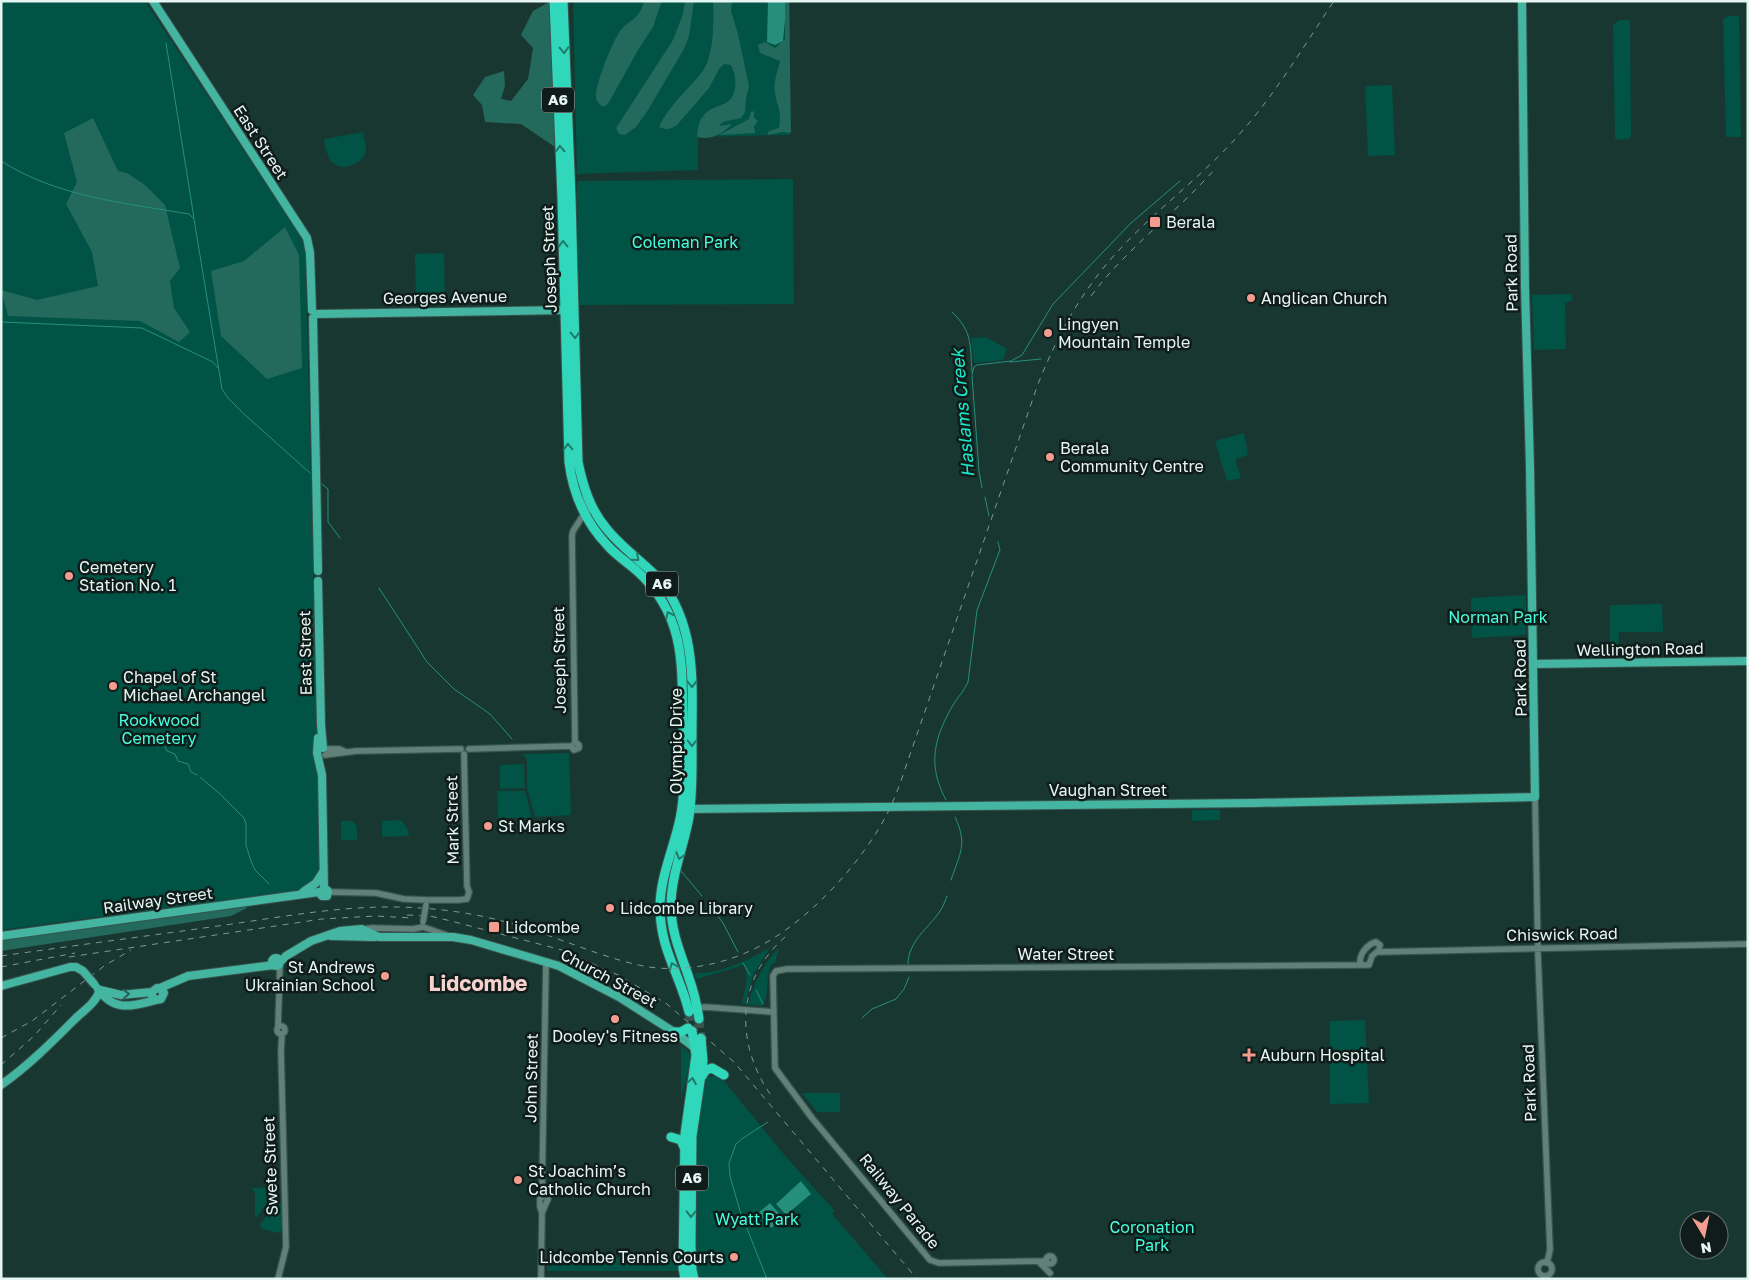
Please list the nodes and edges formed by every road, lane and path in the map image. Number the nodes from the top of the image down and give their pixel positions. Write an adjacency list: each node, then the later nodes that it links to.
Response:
1 (153, 1): 6 (main road, East Street)
2 (554, 1): 5 (highway, Joseph Street / A6, one-way to 2)
3 (563, 1): 5 (highway, Joseph Street / A6, one-way to 5)
4 (1522, 1): 10 (main road, Park Road)
5 (570, 309): 6 (main road, Georges Avenue); 7 (highway, Joseph Street / A6, one-way to 7); 8 (highway, Joseph Street / A6, one-way to 5)
6 (314, 314): 13 (main road, East Street)
7 (586, 492): 8 (street, Joseph Street); 11 (highway, Olympic Drive / A6, one-way to 11)
8 (584, 515): 11 (highway, Olympic Drive / A6, one-way to 8); 12 (street, Joseph Street)
9 (1748, 661): 10 (main road, Wellington Road)
10 (1533, 664): 14 (main road, Park Road)
11 (687, 705): 15 (highway, Olympic Drive / A6)
12 (465, 751): 13 (street); 17 (street, Mark Street)
13 (322, 752): 16 (main road, East Street)
14 (1535, 797): 15 (main road, Vaughan Street); 32 (street, Park Road)
15 (686, 809): 42 (highway, Olympic Drive / A6)
16 (323, 870): 18 (main road, East Street); 19 (main road)
17 (467, 889): 20 (street); 20 (street, Railway Street)
18 (324, 891): 19 (main road, Railway Street); 21 (street, Railway Street)
19 (294, 895): 25 (main road, Railway Street)
20 (450, 901): 21 (street, Railway Street)
21 (427, 902): 22 (street, bridge)
22 (423, 924): 23 (street); 24 (street)
23 (365, 930): 26 (main road); 27 (main road)
24 (434, 931): 29 (street); 31 (street)
25 (1, 936)
26 (327, 936): 27 (main road); 35 (main road)
27 (379, 937): 28 (main road)
28 (415, 938): 29 (main road); 31 (main road)
29 (450, 938): 31 (main road)
30 (1748, 944): 32 (street, Chiswick Road)
31 (489, 946): 34 (main road, Church Street)
32 (1538, 948): 33 (street, Chiswick Road); 57 (street, Park Road)
33 (1377, 952): 36 (street); 36 (street, Chiswick Road)
34 (546, 962): 46 (main road, Church Street); 61 (street, John Street)
35 (276, 963): 39 (main road); 60 (street, Swete Street)
36 (1362, 965): 43 (street, Water Street)
37 (1, 986): 38 (main road, bridge)
38 (98, 988): 39 (main road, one-way to 39); 40 (main road); 41 (main road); 44 (main road)
39 (158, 993): 41 (main road)
40 (91, 1004): 41 (main road); 44 (main road)
41 (121, 1005)
42 (693, 1010): 43 (street); 45 (highway, Olympic Drive / A6)
43 (774, 1012): 56 (street, Railway Parade)
44 (75, 1018): 53 (main road)
45 (699, 1019)
46 (674, 1032): 48 (main road, Church Street); 48 (highway, A6)
47 (701, 1038): 49 (highway, A6)
48 (695, 1048): 49 (highway, Church Street); 50 (highway, A6)
49 (703, 1055): 50 (highway); 52 (highway, A6)
50 (695, 1061): 55 (highway, A6, one-way to 50)
51 (724, 1076): 52 (highway)
52 (700, 1078): 63 (highway, A6, one-way to 63)
53 (1, 1085)
54 (671, 1137): 55 (highway)
55 (684, 1147): 62 (highway, A6)
56 (1039, 1262): 58 (street); 58 (street, Railway Parade)
57 (1547, 1263): 59 (street); 59 (street)
58 (1050, 1276)
59 (1541, 1277)
60 (278, 1279)
61 (541, 1279)
62 (686, 1279)
63 (694, 1279)

